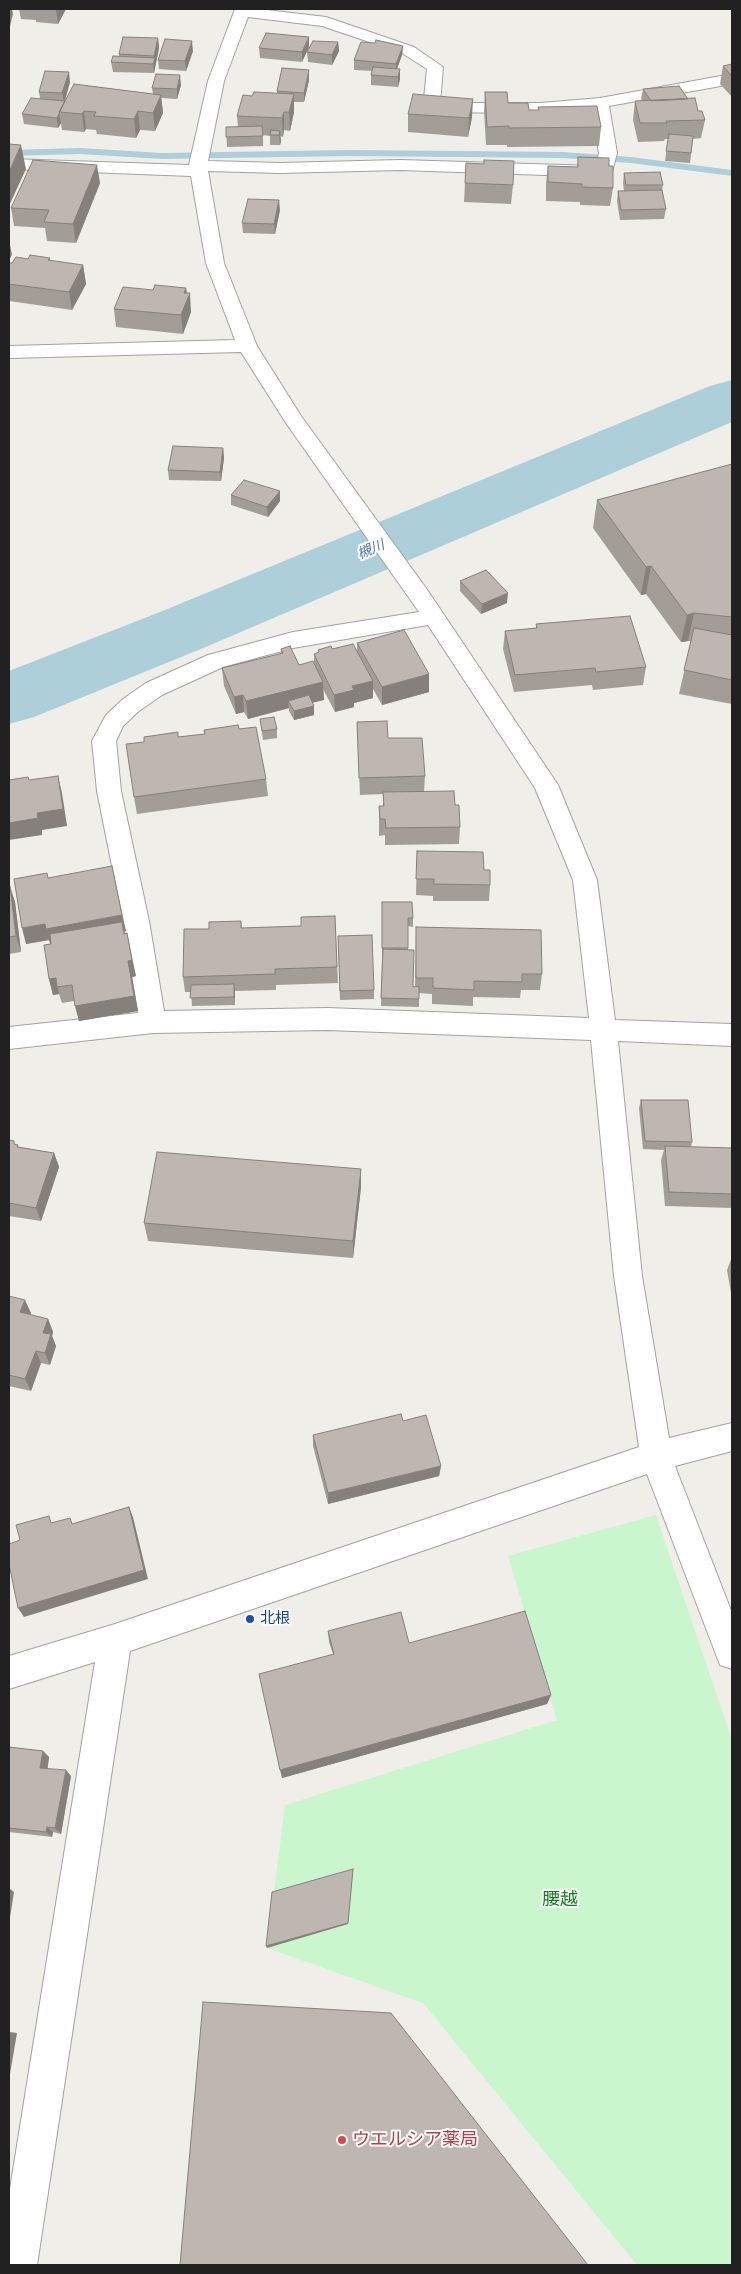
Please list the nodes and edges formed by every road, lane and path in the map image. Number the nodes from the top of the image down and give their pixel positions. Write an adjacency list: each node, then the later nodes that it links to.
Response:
1 (242, 11): 3 (street); 5 (street)
2 (732, 78): 3 (street)
3 (600, 103): 5 (street)
4 (9, 164): 5 (street)
5 (198, 169): 6 (street)
6 (247, 346): 7 (street); 8 (street)
7 (9, 352)
8 (432, 617): 9 (street); 10 (street)
9 (153, 1022): 10 (street); 12 (street)
10 (603, 1028): 11 (street); 14 (street)
11 (732, 1034)
12 (9, 1038)
13 (732, 1437): 14 (street)
14 (656, 1456): 15 (street); 16 (street)
15 (115, 1640): 17 (street); 18 (street)
16 (732, 1652)
17 (9, 1672)
18 (17, 2265)

